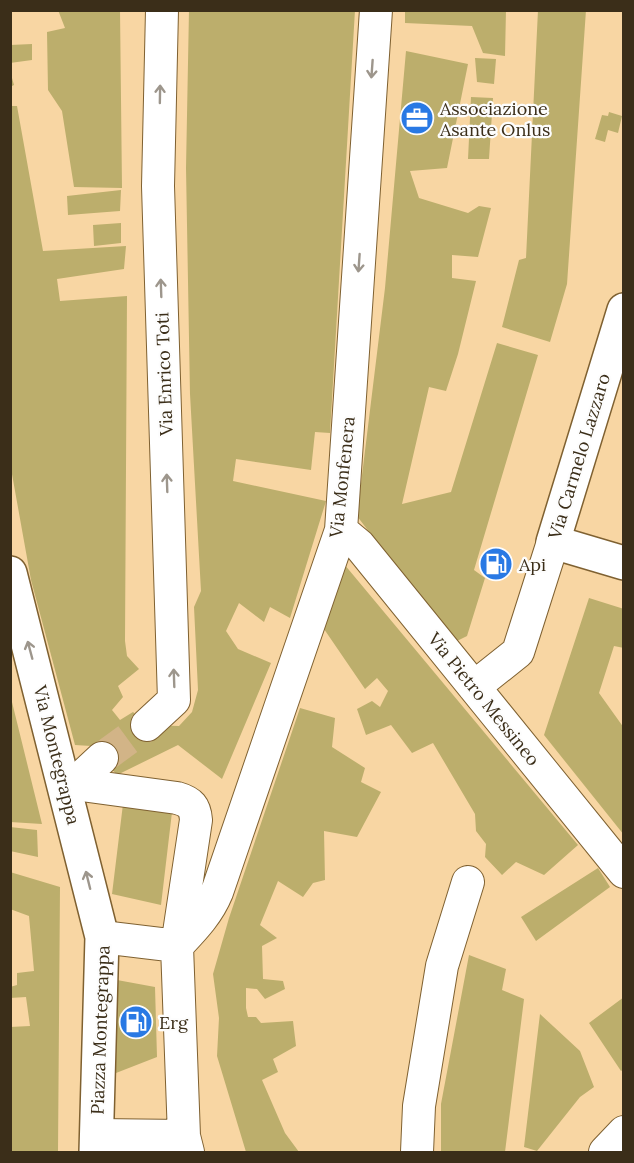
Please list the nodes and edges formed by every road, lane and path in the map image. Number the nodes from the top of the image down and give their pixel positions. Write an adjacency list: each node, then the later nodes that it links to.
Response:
1 (162, 10): 10 (street, Via Enrico Toti, one-way to 1)
2 (376, 10): 5 (street, Via Monfenera, one-way to 5)
3 (624, 310): 4 (street, Via Carmelo Lazzaro)
4 (611, 383): 6 (street, Via Carmelo Lazzaro)
5 (341, 530): 9 (street, Via Pietro Messineo); 16 (street, Via Monfenera)
6 (553, 542): 7 (street); 9 (street, Via Carmelo Lazzaro)
7 (624, 563)
8 (10, 573): 12 (street, Via Montegrappa, one-way to 8)
9 (474, 687): 13 (street, Via Pietro Messineo)
10 (147, 725)
11 (102, 759): 12 (street)
12 (70, 787): 15 (street, Via Montegrappa, one-way to 12); 16 (street)
13 (624, 872)
14 (468, 882): 20 (street)
15 (102, 937): 16 (street, Piazza Montegrappa); 18 (street, Piazza Montegrappa)
16 (177, 946): 19 (street, Piazza Montegrappa)
17 (624, 1132): 21 (street)
18 (97, 1144): 19 (street, Piazza Montegrappa)
19 (186, 1144)
20 (417, 1152)
21 (605, 1152)

